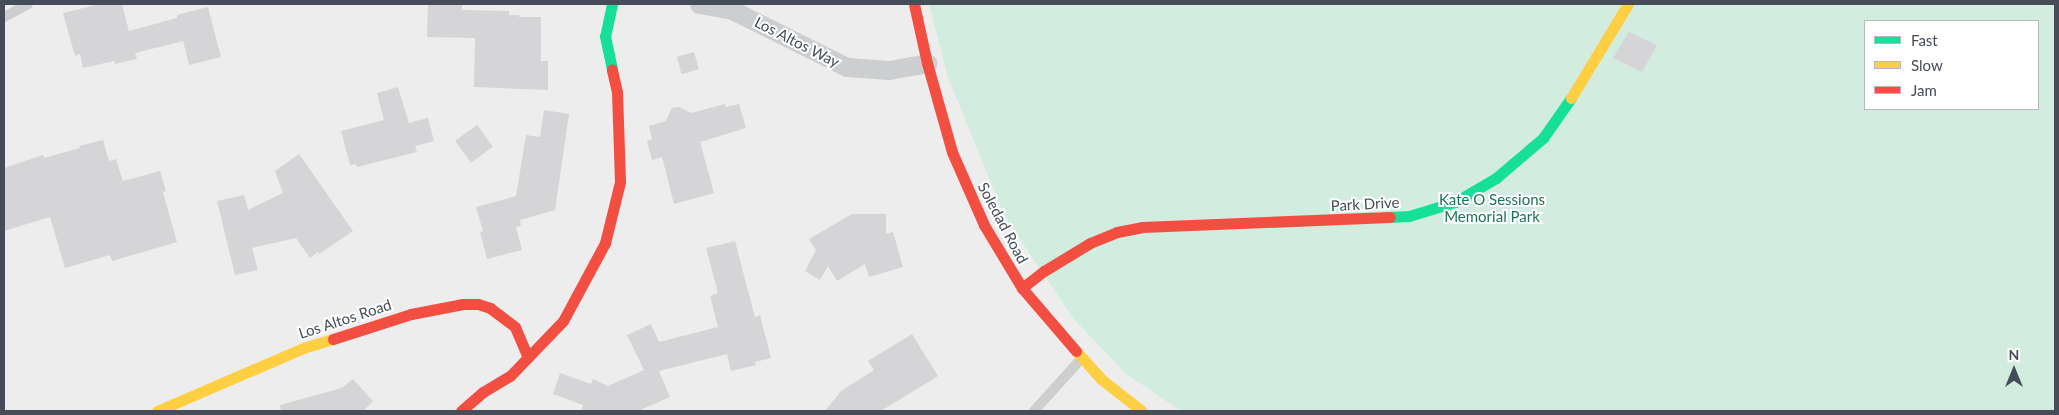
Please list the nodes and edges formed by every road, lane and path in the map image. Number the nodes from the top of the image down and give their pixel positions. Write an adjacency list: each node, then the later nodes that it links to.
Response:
1 (28, 4): 6 (lane)
2 (612, 4): 9 (street)
3 (699, 4): 7 (street, Los Altos Way)
4 (914, 4): 7 (street, Soledad Road)
5 (1628, 4): 8 (street, Park Drive)
6 (4, 17)
7 (927, 63): 8 (street, Soledad Road)
8 (1022, 288): 10 (street, Soledad Road)
9 (528, 357): 11 (street, Los Altos Road); 12 (street)
10 (1082, 358): 13 (lane); 14 (street, Soledad Road)
11 (157, 411)
12 (461, 411)
13 (1034, 411)
14 (1142, 411)

